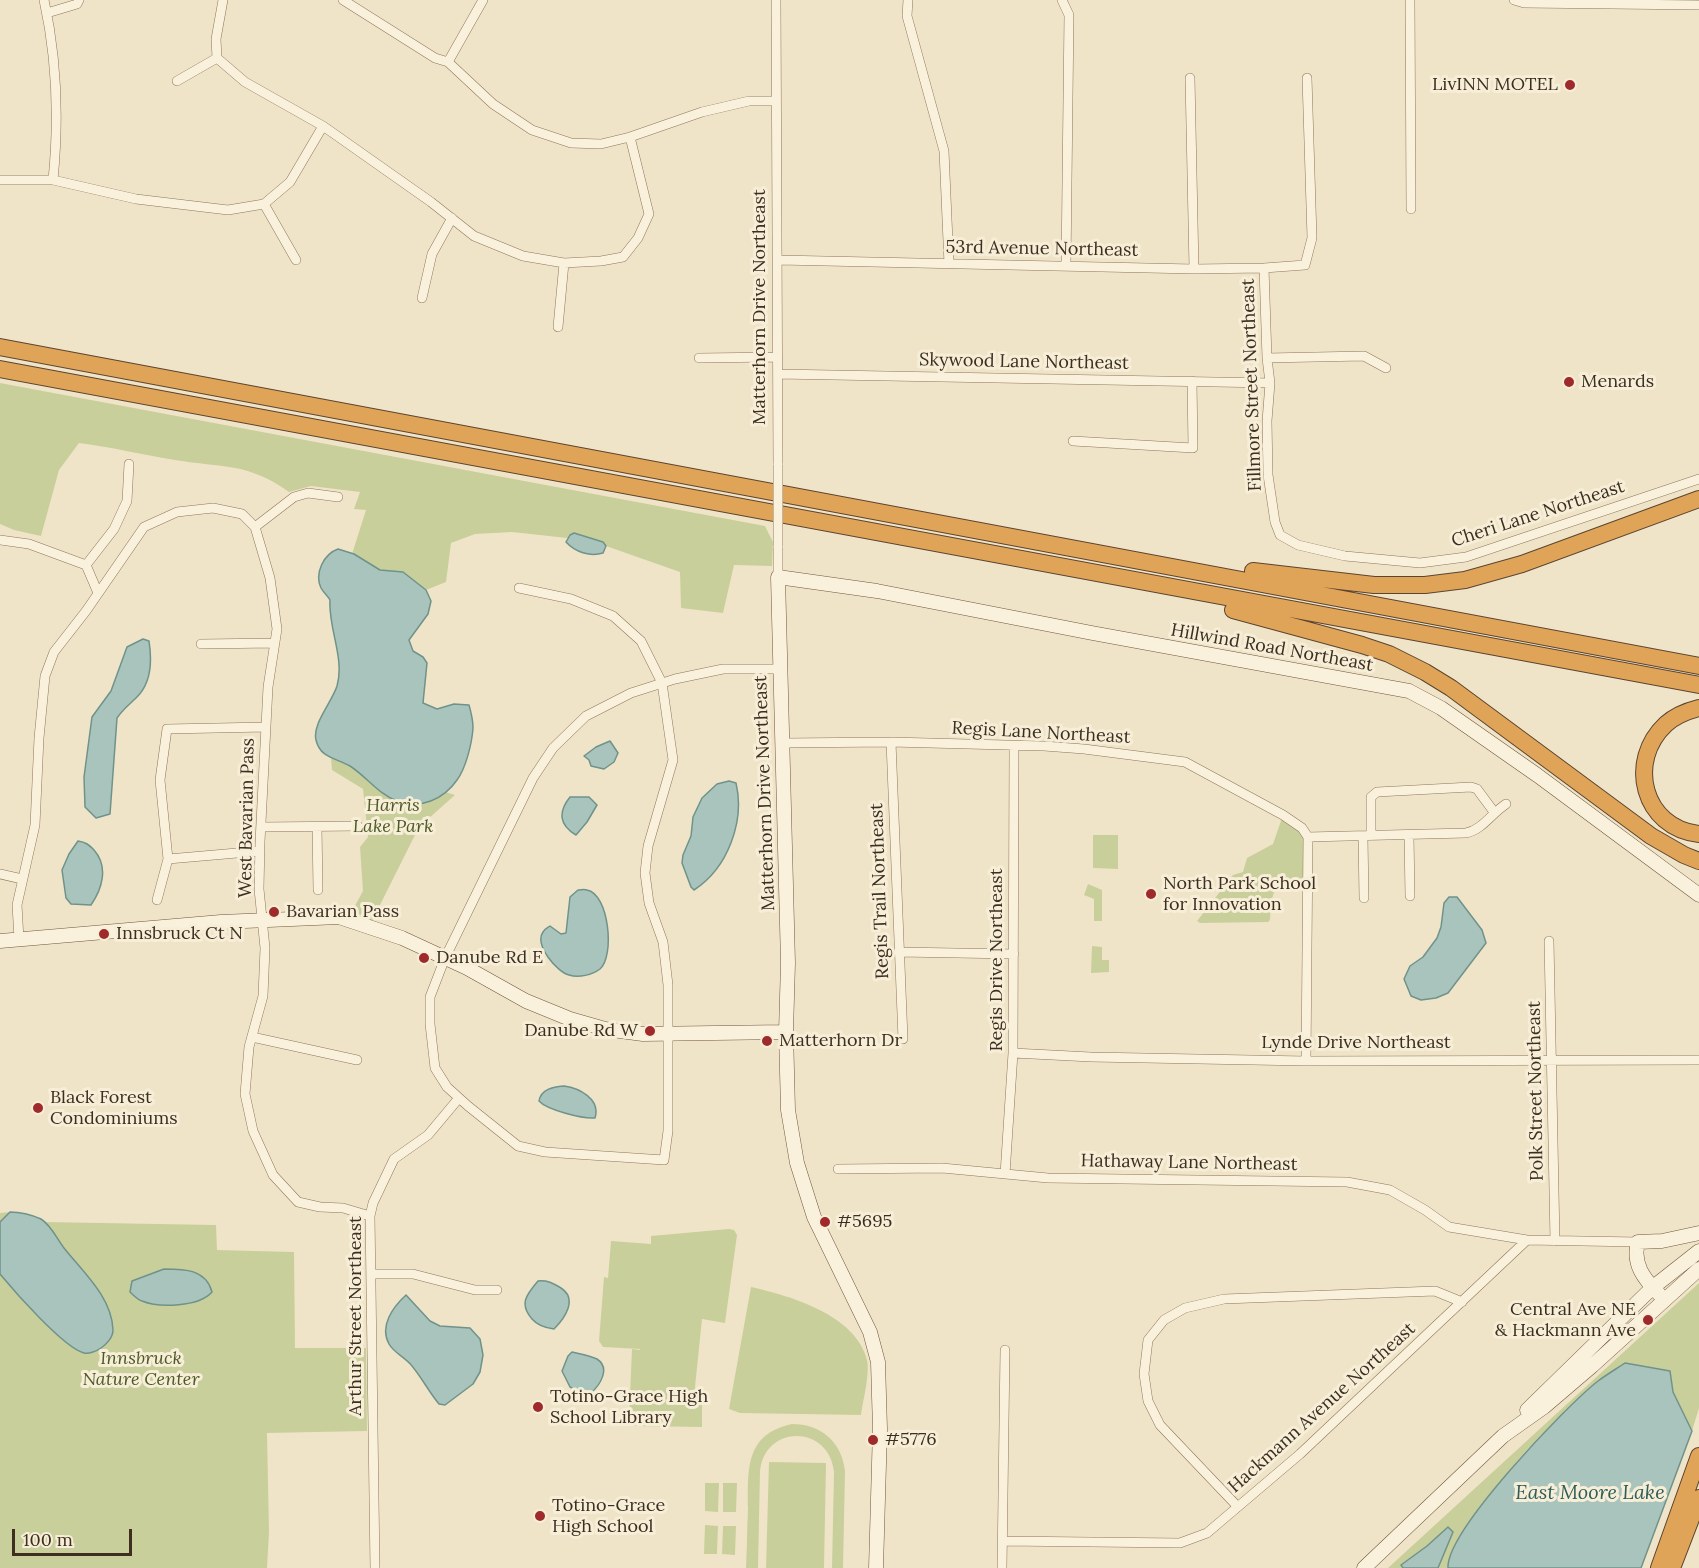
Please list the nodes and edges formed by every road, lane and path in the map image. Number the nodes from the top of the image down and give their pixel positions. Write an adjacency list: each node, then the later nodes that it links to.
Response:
1 (44, 0): 12 (street)
2 (80, 0): 12 (street)
3 (223, 0): 13 (street)
4 (343, 0): 14 (street)
5 (483, 0): 14 (street)
6 (776, 0): 18 (street, Matterhorn Drive Northeast)
7 (908, 0): 29 (street)
8 (1062, 0): 30 (street)
9 (1410, 0): 24 (street)
10 (1514, 0): 11 (street)
11 (1699, 5)
12 (47, 13): 22 (street)
13 (217, 58): 17 (street); 19 (street)
14 (448, 62): 20 (street)
15 (1190, 78): 32 (street)
16 (1307, 78): 31 (street, 53rd Avenue Northeast)
17 (177, 81)
18 (776, 101): 20 (street); 27 (street, Matterhorn Drive Northeast)
19 (323, 126): 23 (street); 25 (street)
20 (630, 137): 28 (street)
21 (0, 180): 22 (street)
22 (53, 180): 23 (street)
23 (264, 204): 26 (street)
24 (1411, 209)
25 (452, 218): 28 (street); 33 (street)
26 (296, 260)
27 (779, 260): 29 (street, 53rd Avenue Northeast); 36 (street, Matterhorn Drive Northeast)
28 (564, 263): 34 (street)
29 (949, 264): 30 (street, 53rd Avenue Northeast)
30 (1066, 266): 32 (street, 53rd Avenue Northeast)
31 (1264, 268): 32 (street, 53rd Avenue Northeast); 38 (street, Fillmore Street Northeast)
32 (1194, 269)
33 (422, 298)
34 (558, 327)
35 (0, 347): 49 (highway)
36 (778, 357): 37 (street); 41 (street, Matterhorn Drive Northeast)
37 (699, 358)
38 (1267, 358): 39 (street); 43 (street, Fillmore Street Northeast)
39 (1386, 368)
40 (0, 369): 56 (highway)
41 (778, 374): 42 (street, Skywood Lane Northeast); 54 (street, Matterhorn Drive Northeast, bridge)
42 (1192, 381): 43 (street, Skywood Lane Northeast); 44 (street)
43 (1270, 383): 51 (street, Fillmore Street Northeast)
44 (1073, 441)
45 (129, 464): 53 (street)
46 (1699, 479): 51 (street, Cheri Lane Northeast)
47 (338, 497): 50 (street)
48 (1699, 499): 49 (highway)
49 (946, 525): 60 (highway)
50 (255, 527): 57 (street); 58 (street, West Bavarian Pass)
51 (1280, 535)
52 (0, 540): 53 (street)
53 (86, 565): 57 (street)
54 (778, 577): 63 (street, Matterhorn Drive Northeast); 87 (street, Hillwind Road Northeast)
55 (519, 588): 64 (street)
56 (1179, 590): 65 (highway); 82 (highway)
57 (98, 593): 84 (street)
58 (275, 643): 59 (street); 67 (street, West Bavarian Pass)
59 (201, 644)
60 (1593, 645): 61 (highway); 62 (highway)
61 (1699, 660)
62 (1699, 666)
63 (779, 669): 64 (street); 69 (street, Matterhorn Drive Northeast)
64 (662, 683): 96 (street); 98 (street)
65 (1699, 685)
66 (1699, 708): 76 (highway)
67 (266, 727): 74 (street, West Bavarian Pass); 81 (street)
68 (891, 742): 69 (street, Regis Lane Northeast); 70 (street, Regis Lane Northeast); 94 (street, Regis Trail Northeast)
69 (783, 743): 97 (street, Matterhorn Drive Northeast)
70 (1014, 747): 78 (street, Regis Lane Northeast); 95 (street, Regis Drive Northeast)
71 (1506, 804): 72 (street)
72 (1494, 812): 77 (street); 79 (street)
73 (358, 826): 75 (street)
74 (262, 827): 75 (street); 80 (street, West Bavarian Pass)
75 (317, 827): 85 (street)
76 (1699, 834)
77 (1409, 836): 79 (street); 86 (street)
78 (1308, 837): 79 (street); 103 (street)
79 (1367, 837): 88 (street)
80 (260, 850): 81 (street); 90 (street, West Bavarian Pass)
81 (168, 859): 89 (street)
82 (1699, 861)
83 (0, 874): 84 (street)
84 (22, 879): 91 (street)
85 (318, 890)
86 (1410, 896)
87 (1699, 896)
88 (1364, 898)
89 (158, 900)
90 (263, 920): 91 (street); 96 (street); 99 (street, West Bavarian Pass)
91 (19, 939): 92 (street)
92 (0, 941)
93 (1549, 941): 104 (street, Polk Street Northeast)
94 (899, 951): 95 (street); 100 (street, Regis Trail Northeast)
95 (1014, 954): 101 (street, Regis Drive Northeast)
96 (445, 958): 98 (street); 106 (street)
97 (786, 1032): 98 (street); 128 (street, Matterhorn Drive Northeast)
98 (668, 1033): 106 (street)
99 (252, 1037): 102 (street); 109 (street, West Bavarian Pass)
100 (903, 1038)
101 (1013, 1053): 103 (street, Lynde Drive Northeast); 108 (street, Regis Drive Northeast)
102 (357, 1060)
103 (1306, 1060): 104 (street, Lynde Drive Northeast)
104 (1551, 1060): 105 (street, Lynde Drive Northeast); 112 (street, Polk Street Northeast)
105 (1699, 1060)
106 (459, 1098): 109 (street, Arthur Street Northeast)
107 (838, 1169): 108 (street, Hathaway Lane Northeast)
108 (1005, 1174): 111 (street, Hathaway Lane Northeast)
109 (370, 1216): 116 (street, Arthur Street Northeast)
110 (1699, 1233): 113 (street)
111 (1527, 1240): 112 (street); 120 (street, Hackmann Avenue Northeast)
112 (1555, 1240): 113 (street)
113 (1638, 1242): 117 (street)
114 (1699, 1251): 117 (street)
115 (1699, 1269): 119 (street)
116 (371, 1274): 118 (street); 127 (street, Arthur Street Northeast)
117 (1652, 1288): 119 (street); 122 (street)
118 (497, 1290)
119 (1665, 1300): 122 (street)
120 (1462, 1302): 125 (street, Hackmann Avenue Northeast); 125 (street)
121 (1005, 1350): 126 (street)
122 (1503, 1437): 130 (street)
123 (1699, 1456): 131 (highway)
124 (1699, 1498): 132 (highway)
125 (1238, 1507): 126 (street, Hackmann Avenue Northeast)
126 (1003, 1541): 129 (street)
127 (375, 1568)
128 (876, 1568)
129 (1002, 1568)
130 (1364, 1568)
131 (1659, 1568)
132 (1672, 1568)

